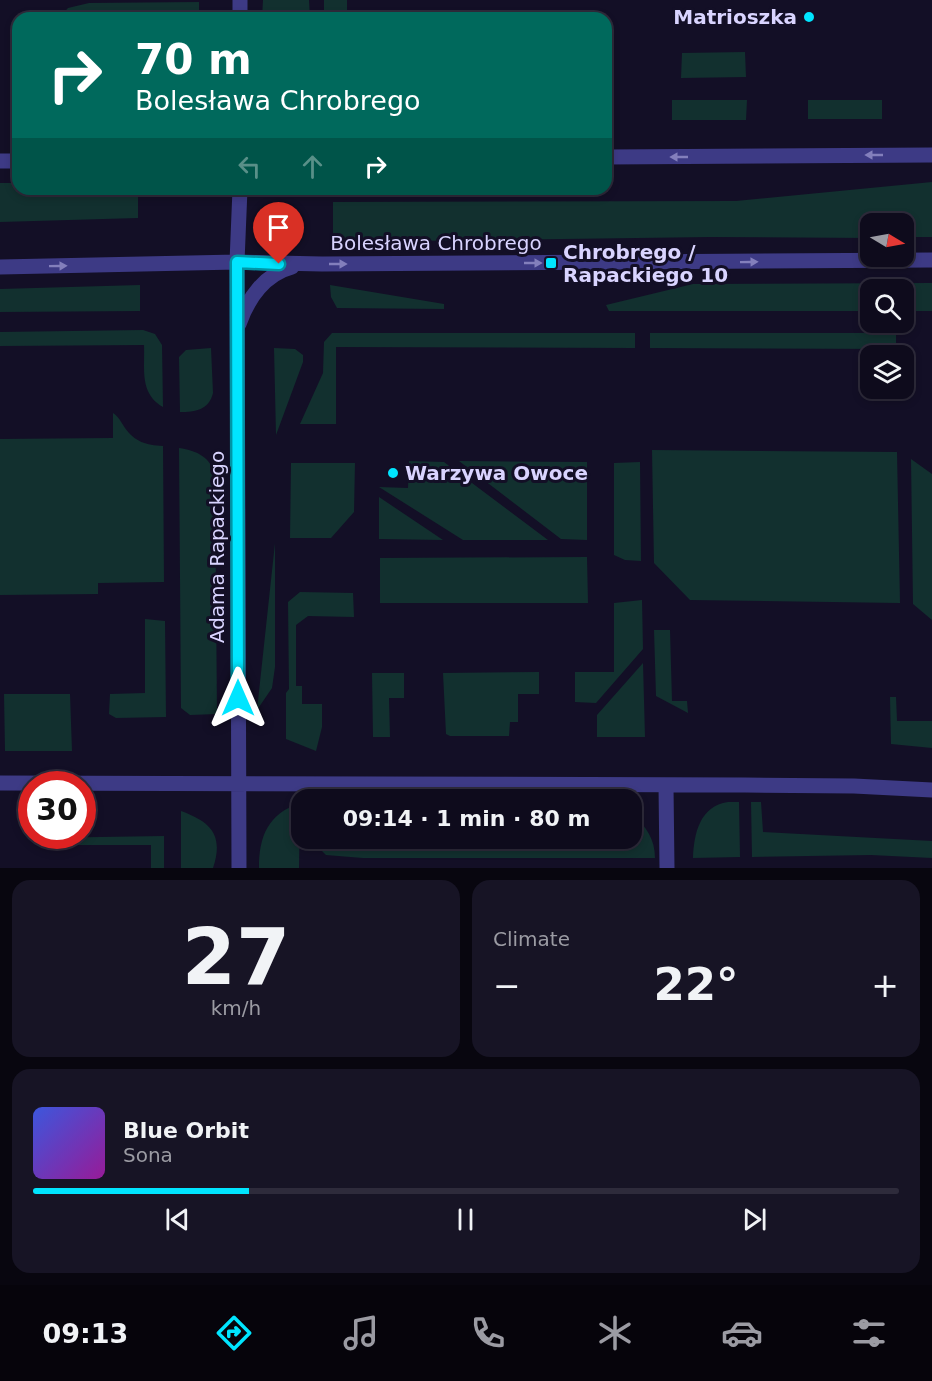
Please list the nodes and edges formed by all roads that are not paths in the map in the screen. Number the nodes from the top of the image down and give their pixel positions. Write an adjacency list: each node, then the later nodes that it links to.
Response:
1 (932, 155): 2 (street, one-way to 2)
2 (612, 157)
3 (240, 195): 5 (street, Adama Rapackiego)
4 (932, 260): 6 (street, Bolesława Chrobrego, one-way to 4)
5 (237, 262): 6 (street, Bolesława Chrobrego); 7 (street, Bolesława Chrobrego, one-way to 5); 8 (street, Adama Rapackiego)
6 (299, 264): 8 (street, Bolesława Chrobrego)
7 (0, 267)
8 (237, 335): 10 (street, Adama Rapackiego)
9 (0, 783): 10 (street)
10 (239, 784): 11 (street); 13 (street, Adama Rapackiego)
11 (666, 786): 12 (street); 14 (street)
12 (932, 790)
13 (239, 868)
14 (667, 868)

